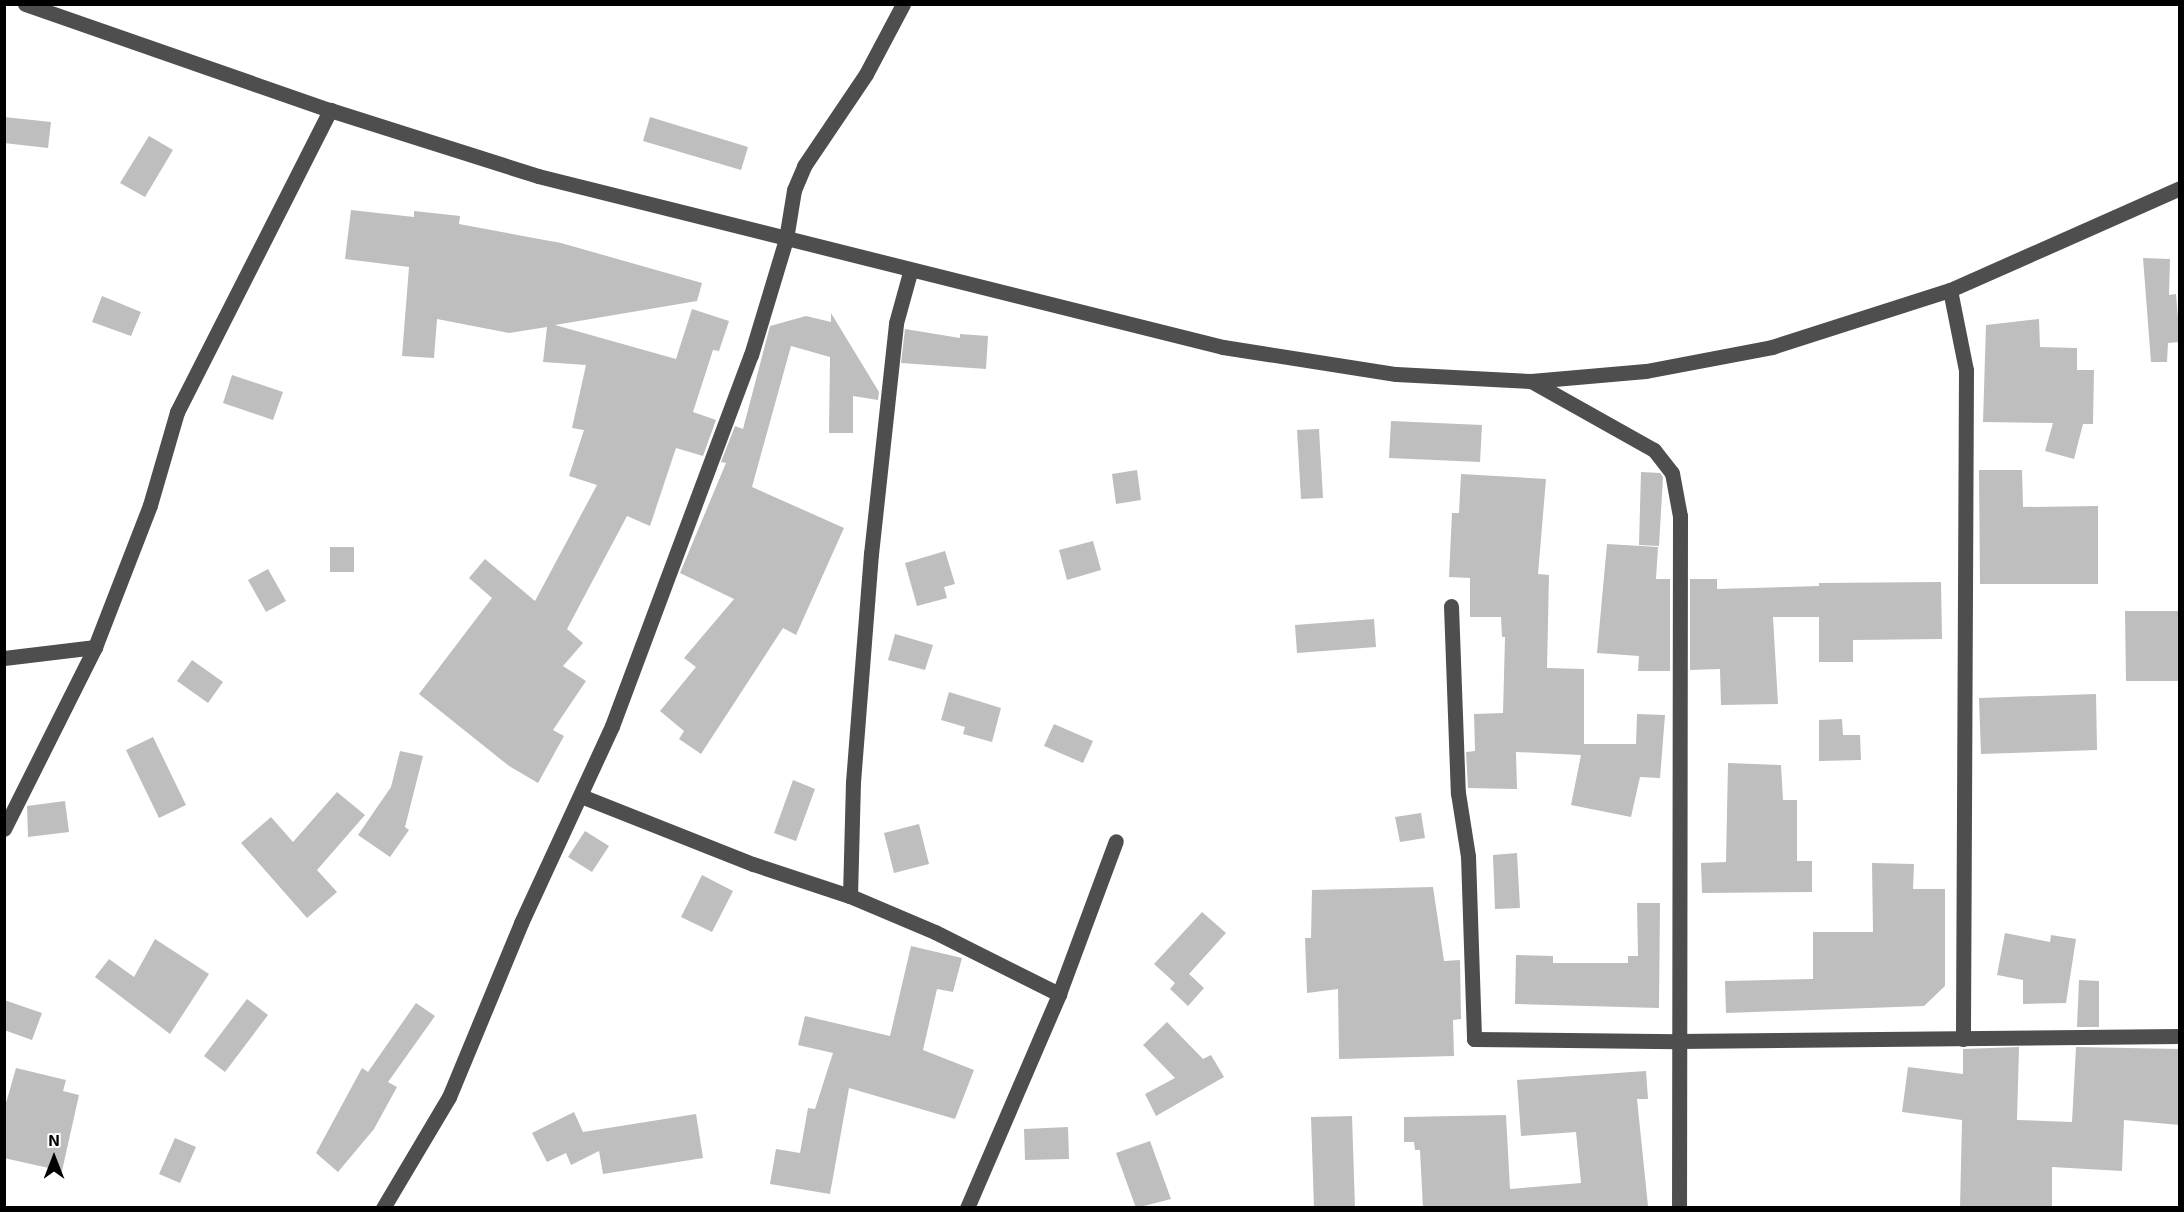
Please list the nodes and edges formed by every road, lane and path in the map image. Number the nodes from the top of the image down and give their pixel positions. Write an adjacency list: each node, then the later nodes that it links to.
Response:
1 (25, 4): 3 (street)
2 (903, 4): 5 (street)
3 (330, 110): 5 (street); 10 (street)
4 (2180, 188): 7 (street)
5 (786, 240): 6 (street); 12 (street)
6 (910, 272): 8 (street); 15 (street)
7 (1950, 290): 8 (street); 18 (street)
8 (1531, 381): 19 (street)
9 (1451, 606): 19 (street)
10 (95, 647): 11 (street); 13 (street)
11 (4, 658)
12 (581, 796): 15 (street); 20 (street)
13 (4, 829)
14 (1116, 841): 16 (street)
15 (850, 896): 16 (street)
16 (1059, 994): 21 (street)
17 (2180, 1036): 18 (street)
18 (1963, 1039): 19 (street)
19 (1678, 1041): 22 (street)
20 (382, 1208)
21 (967, 1208)
22 (1679, 1208)

